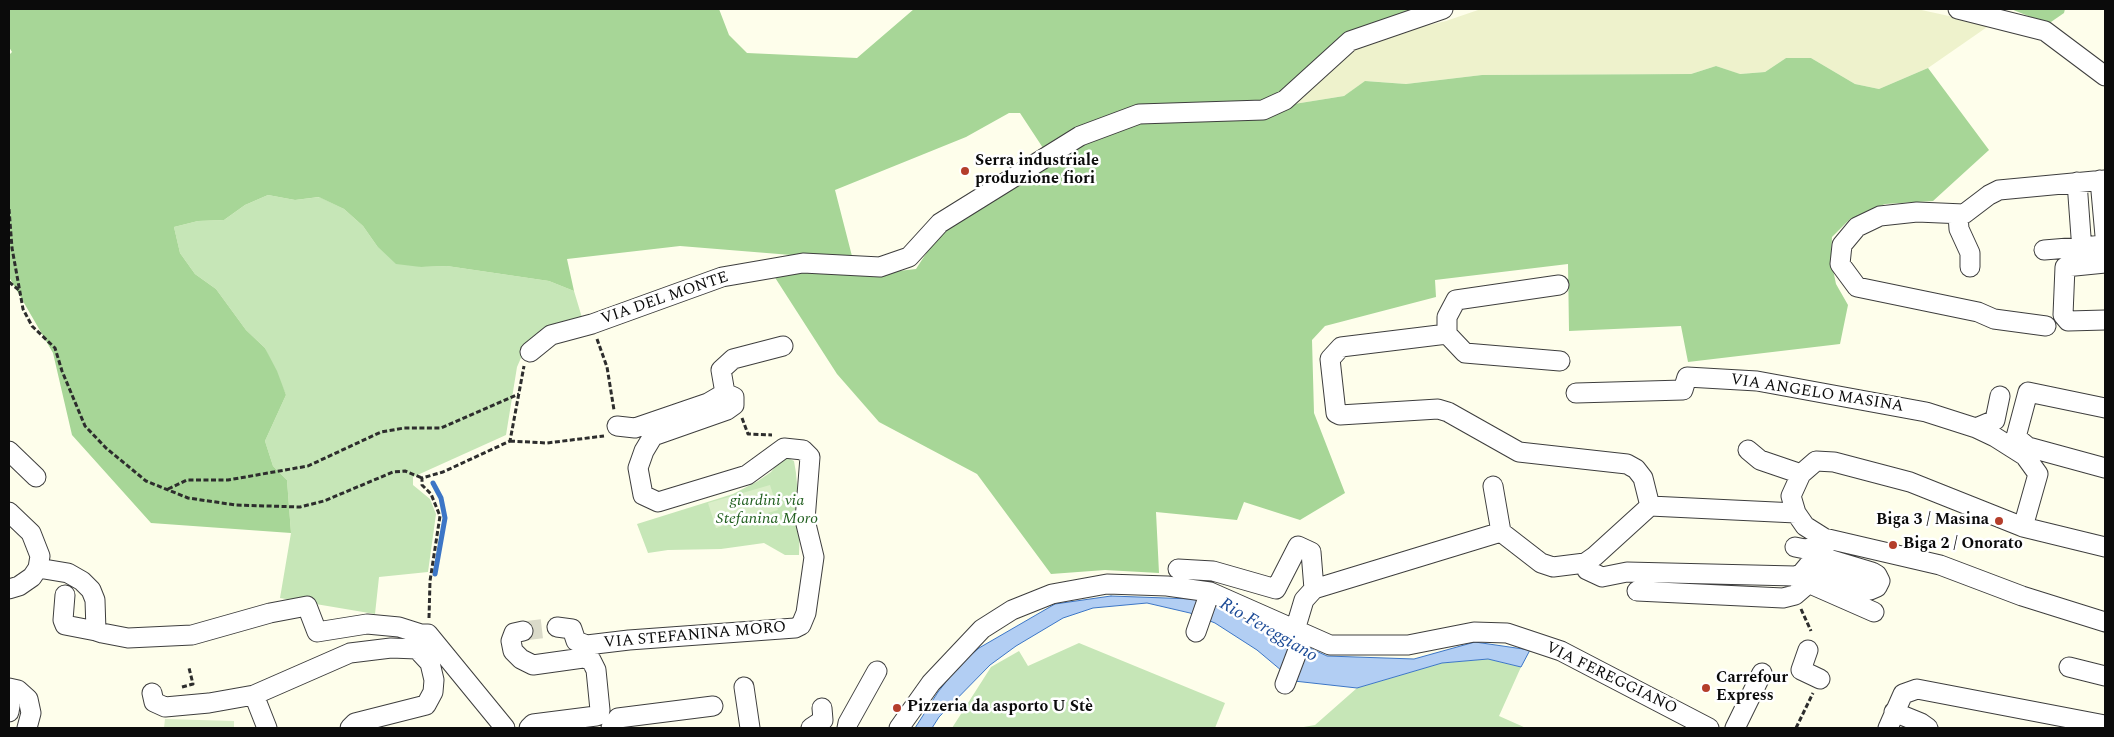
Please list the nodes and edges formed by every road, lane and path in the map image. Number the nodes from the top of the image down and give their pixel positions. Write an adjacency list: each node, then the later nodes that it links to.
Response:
1 (1444, 9): 18 (street, VIA DEL MONTE)
2 (1958, 9): 3 (street)
3 (2105, 76)
4 (2102, 180): 5 (street); 8 (street)
5 (2076, 182): 7 (street); 9 (street)
6 (9, 209): 16 (path)
7 (1958, 216): 13 (street); 19 (street)
8 (2105, 236)
9 (2081, 238)
10 (2105, 245): 11 (street)
11 (2044, 250)
12 (2105, 263): 17 (street)
13 (1970, 267)
14 (9, 282): 16 (path)
15 (1559, 285): 20 (street)
16 (20, 291): 40 (path)
17 (2105, 320)
18 (592, 324): 22 (street, VIA DEL MONTE); 30 (path)
19 (2046, 326)
20 (1447, 334): 23 (street); 41 (street)
21 (783, 346): 27 (street)
22 (530, 352): 25 (path)
23 (1560, 361)
24 (1576, 393): 29 (street, VIA ANGELO MASINA)
25 (519, 394): 32 (path); 40 (path)
26 (2000, 396): 29 (street)
27 (729, 399): 30 (street); 31 (path); 61 (street, VIA STEFANINA MORO)
28 (2105, 408): 35 (street)
29 (1976, 428): 44 (street, VIA ANGELO MASINA)
30 (613, 431): 32 (path)
31 (771, 440)
32 (510, 441): 38 (path)
33 (1748, 450): 36 (street)
34 (9, 451): 37 (street)
35 (2105, 468)
36 (1801, 474): 43 (street); 44 (street)
37 (36, 477)
38 (422, 478): 40 (path); 65 (path)
39 (1493, 486): 45 (street)
40 (167, 489)
41 (1650, 506): 43 (street); 49 (street)
42 (9, 512): 50 (street)
43 (1796, 513): 46 (street)
44 (2023, 527): 48 (street)
45 (1501, 532): 49 (street); 53 (street)
46 (1832, 540): 47 (street); 59 (street)
47 (1795, 547)
48 (2105, 547)
49 (1585, 563): 54 (street)
50 (38, 568): 52 (street); 62 (street)
51 (1178, 569): 53 (street)
52 (9, 589)
53 (1314, 589): 66 (street)
54 (1802, 589): 55 (street); 58 (street); 64 (path)
55 (1637, 591)
56 (65, 595): 62 (street)
57 (1208, 596): 60 (street); 66 (street, VIA FEREGGIANO); 92 (street, VIA FEREGGIANO)
58 (1874, 612)
59 (2105, 622)
60 (1198, 626)
61 (557, 627)
62 (96, 631): 65 (street)
63 (523, 631): 87 (street, VIA STEFANINA MORO)
64 (1811, 631)
65 (428, 634): 86 (street)
66 (1300, 635): 74 (street); 93 (street, VIA FEREGGIANO)
67 (1808, 650): 73 (street)
68 (2069, 667): 72 (street)
69 (189, 668): 76 (path)
70 (877, 671): 91 (street)
71 (1762, 673): 94 (street)
72 (2105, 676)
73 (1820, 679): 95 (path)
74 (1286, 681)
75 (744, 687): 89 (street)
76 (152, 693): 77 (street)
77 (254, 695): 84 (street); 85 (street)
78 (9, 702): 83 (street)
79 (713, 706): 88 (street)
80 (822, 708): 90 (street)
81 (1891, 720): 82 (street); 96 (street)
82 (2105, 726)
83 (28, 728)
84 (267, 728)
85 (350, 728)
86 (505, 728)
87 (529, 728)
88 (611, 728)
89 (750, 728)
90 (811, 728)
91 (847, 728)
92 (899, 728)
93 (1709, 728)
94 (1735, 728)
95 (1796, 728)
96 (1928, 728)

